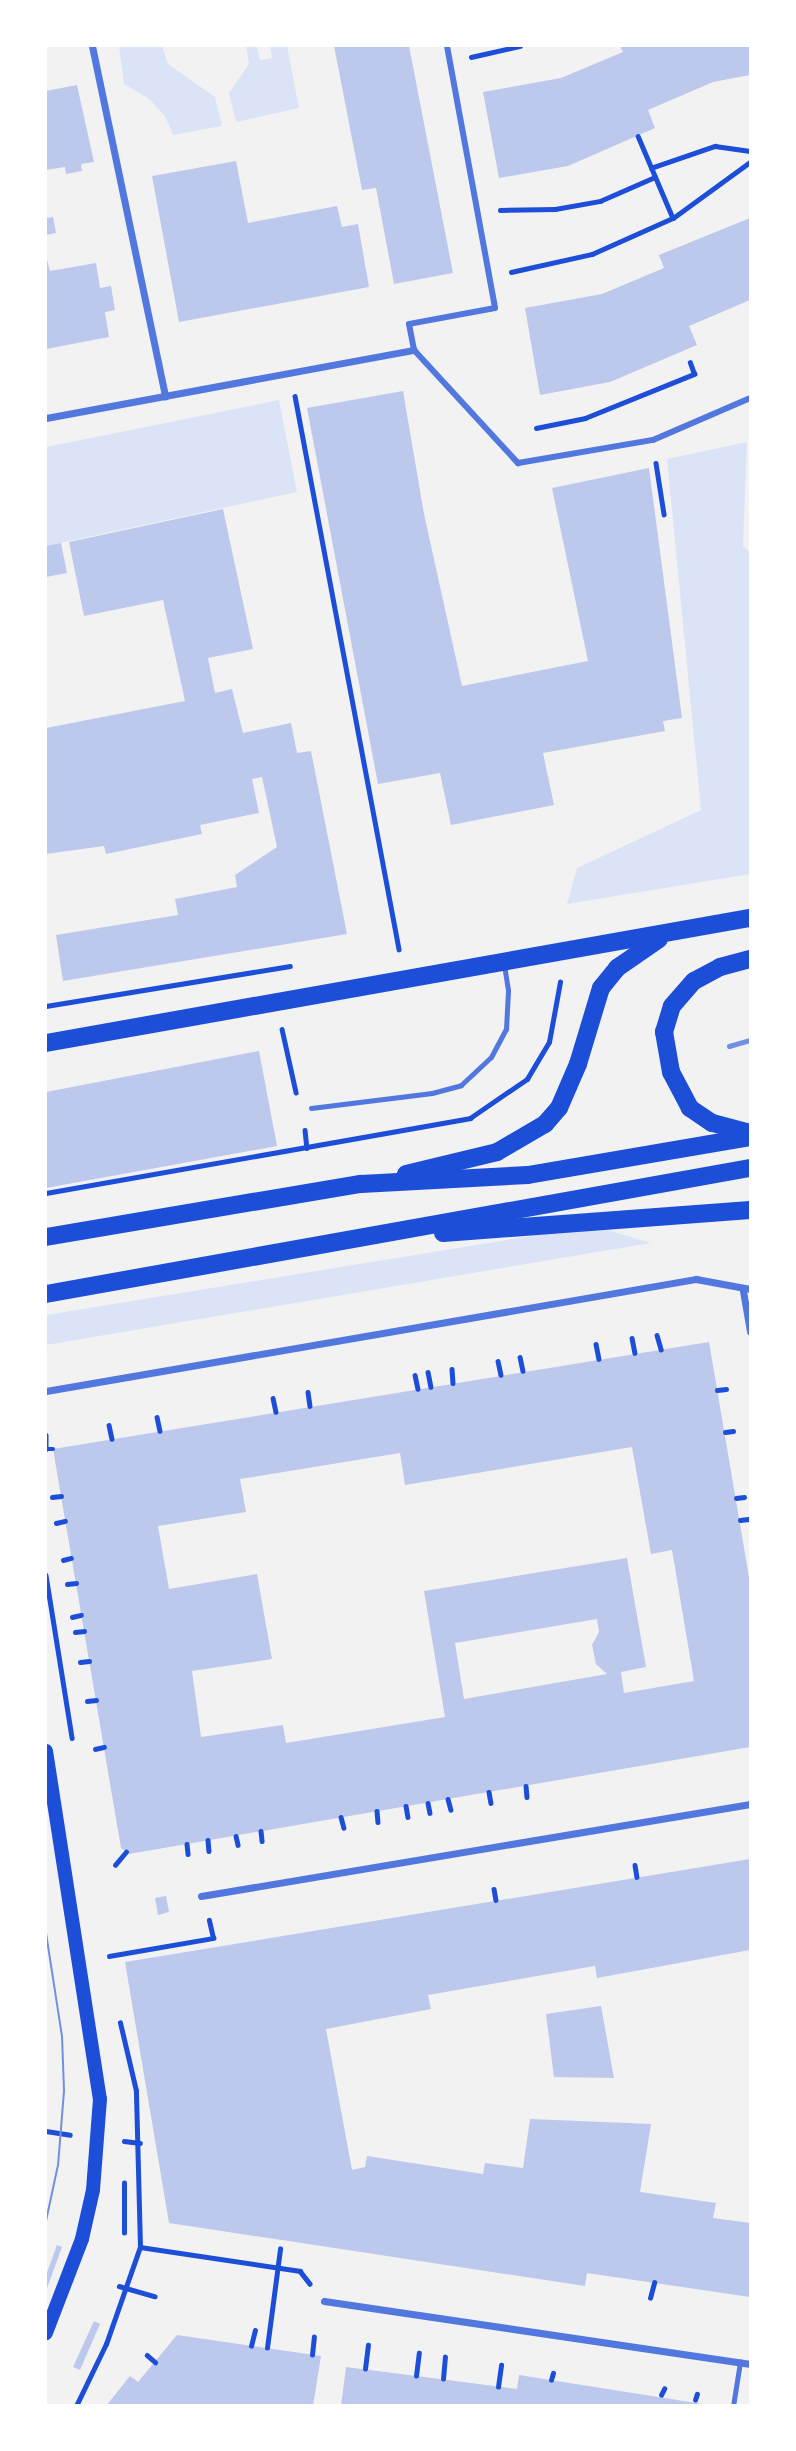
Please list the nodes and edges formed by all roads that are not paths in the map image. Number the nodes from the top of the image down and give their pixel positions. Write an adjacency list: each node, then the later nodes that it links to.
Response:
1 (92, 46): 4 (street)
2 (447, 46): 3 (street)
3 (414, 350): 4 (street); 5 (street)
4 (165, 396): 6 (street)
5 (751, 398)
6 (46, 418)
7 (751, 918): 8 (main road)
8 (664, 934): 10 (main road); 15 (main road)
9 (751, 959): 13 (main road)
10 (504, 963): 11 (main road); 12 (lane)
11 (46, 1043)
12 (312, 1108)
13 (751, 1135): 15 (main road)
14 (751, 1168): 18 (main road)
15 (361, 1184): 17 (main road)
16 (751, 1210): 18 (main road)
17 (46, 1237)
18 (329, 1244): 20 (main road)
19 (747, 1290): 21 (street); 22 (street)
20 (46, 1293)
21 (751, 1331)
22 (46, 1391)
23 (46, 1751): 27 (main road)
24 (751, 1804): 25 (street)
25 (201, 1896)
26 (324, 2301): 28 (street)
27 (46, 2333)
28 (740, 2362): 29 (street); 30 (lane)
29 (751, 2364)
30 (733, 2406)

